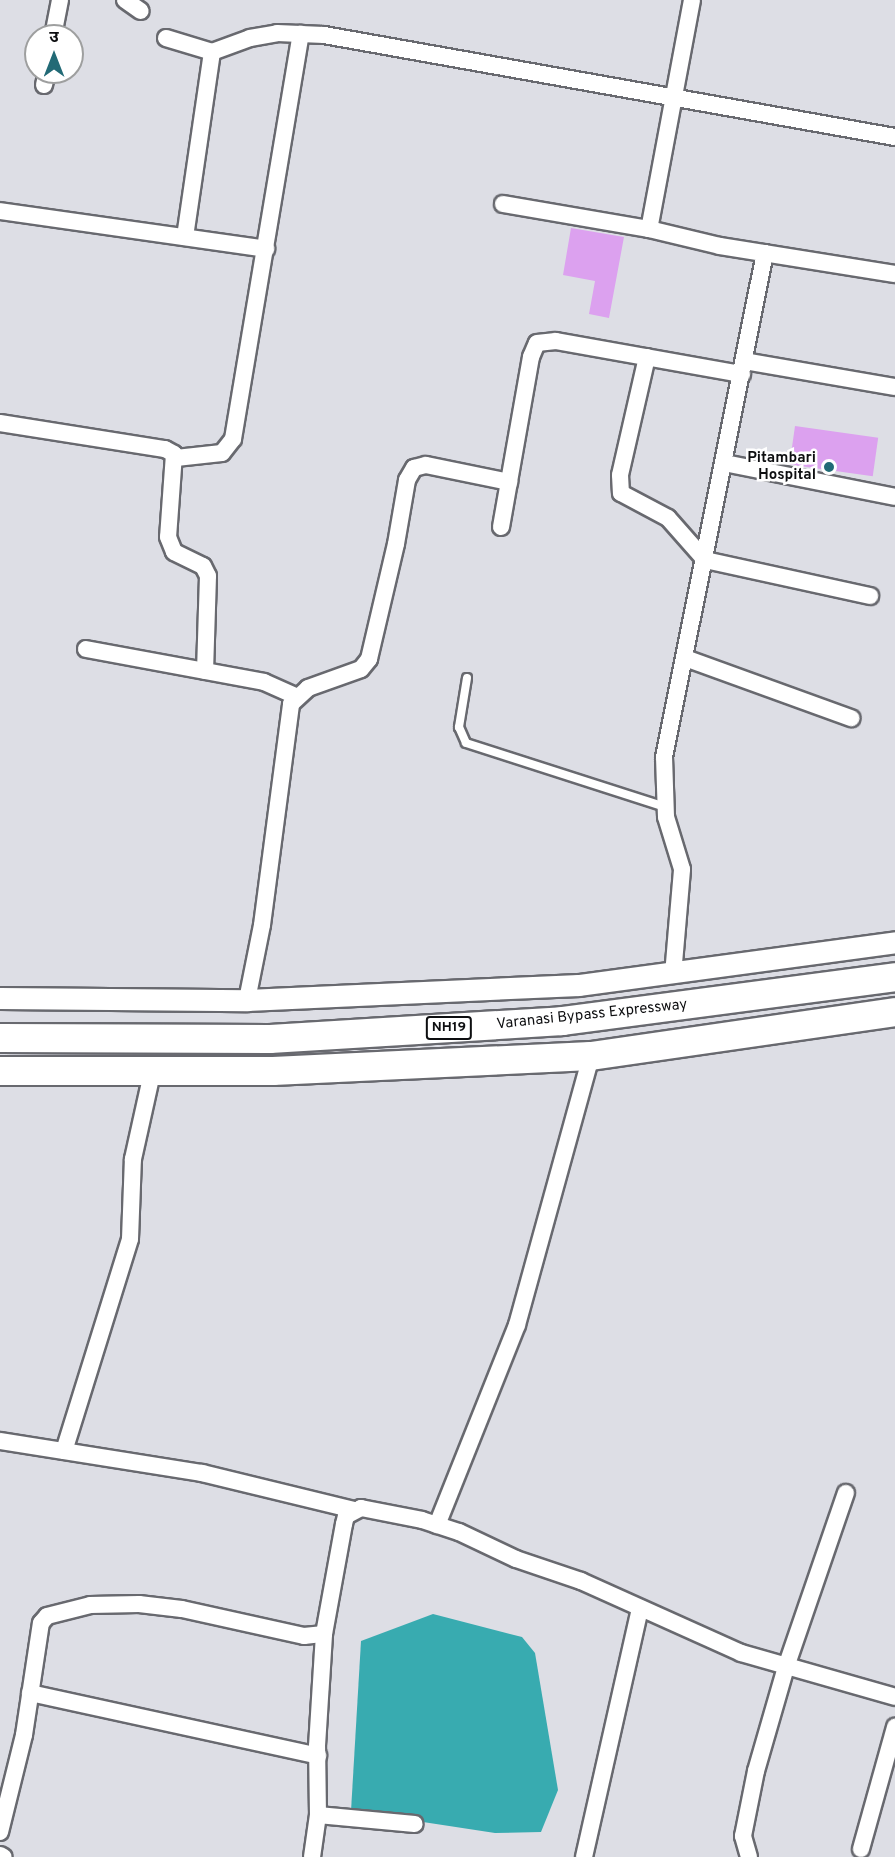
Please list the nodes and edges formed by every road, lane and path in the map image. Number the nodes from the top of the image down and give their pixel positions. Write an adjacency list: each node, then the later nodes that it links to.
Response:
1 (60, 0): 5 (street)
2 (125, 0): 4 (street)
3 (692, 0): 9 (street)
4 (141, 11)
5 (55, 24)
6 (301, 34): 8 (street); 9 (street); 15 (street)
7 (166, 38): 8 (street)
8 (212, 52): 14 (street)
9 (672, 97): 10 (street); 13 (street)
10 (895, 137)
11 (503, 204): 13 (street)
12 (0, 211): 14 (street)
13 (649, 229): 16 (street)
14 (185, 237): 15 (street)
15 (266, 249): 22 (street)
16 (765, 253): 17 (street); 19 (street)
17 (895, 274)
18 (647, 357): 19 (street); 24 (street); 27 (street)
19 (743, 367): 20 (street); 23 (street)
20 (895, 387)
21 (0, 423): 22 (street)
22 (176, 458): 31 (street)
23 (724, 463): 25 (street); 27 (street)
24 (509, 482): 26 (street); 33 (street)
25 (895, 497)
26 (501, 527)
27 (705, 560): 28 (street); 30 (street)
28 (870, 596)
29 (87, 648): 31 (street)
30 (685, 658): 34 (street); 35 (street)
31 (205, 671): 33 (street)
32 (467, 678): 35 (lane)
33 (296, 696): 40 (street)
34 (851, 718)
35 (665, 807): 37 (street)
36 (895, 942): 37 (street)
37 (673, 975): 40 (street)
38 (895, 976): 42 (highway, Varanasi Bypass Expressway / NH19)
39 (0, 998): 40 (street)
40 (248, 1000)
41 (895, 1012): 43 (highway)
42 (0, 1038)
43 (591, 1056): 45 (highway); 50 (street)
44 (0, 1071): 45 (highway)
45 (152, 1073): 47 (street)
46 (0, 1441): 47 (street)
47 (64, 1451): 49 (street)
48 (846, 1493): 53 (street)
49 (354, 1510): 50 (street); 52 (street)
50 (437, 1525): 51 (street)
51 (640, 1608): 53 (street); 65 (street)
52 (324, 1634): 54 (street); 57 (street)
53 (786, 1667): 55 (street); 66 (street)
54 (30, 1693): 57 (street); 60 (street)
55 (895, 1697)
56 (895, 1727): 61 (street)
57 (318, 1755): 58 (street)
58 (318, 1815): 59 (street); 64 (street)
59 (416, 1824)
60 (0, 1832)
61 (861, 1849)
62 (0, 1855): 63 (street)
63 (4, 1857)
64 (314, 1857)
65 (584, 1857)
66 (749, 1857)

